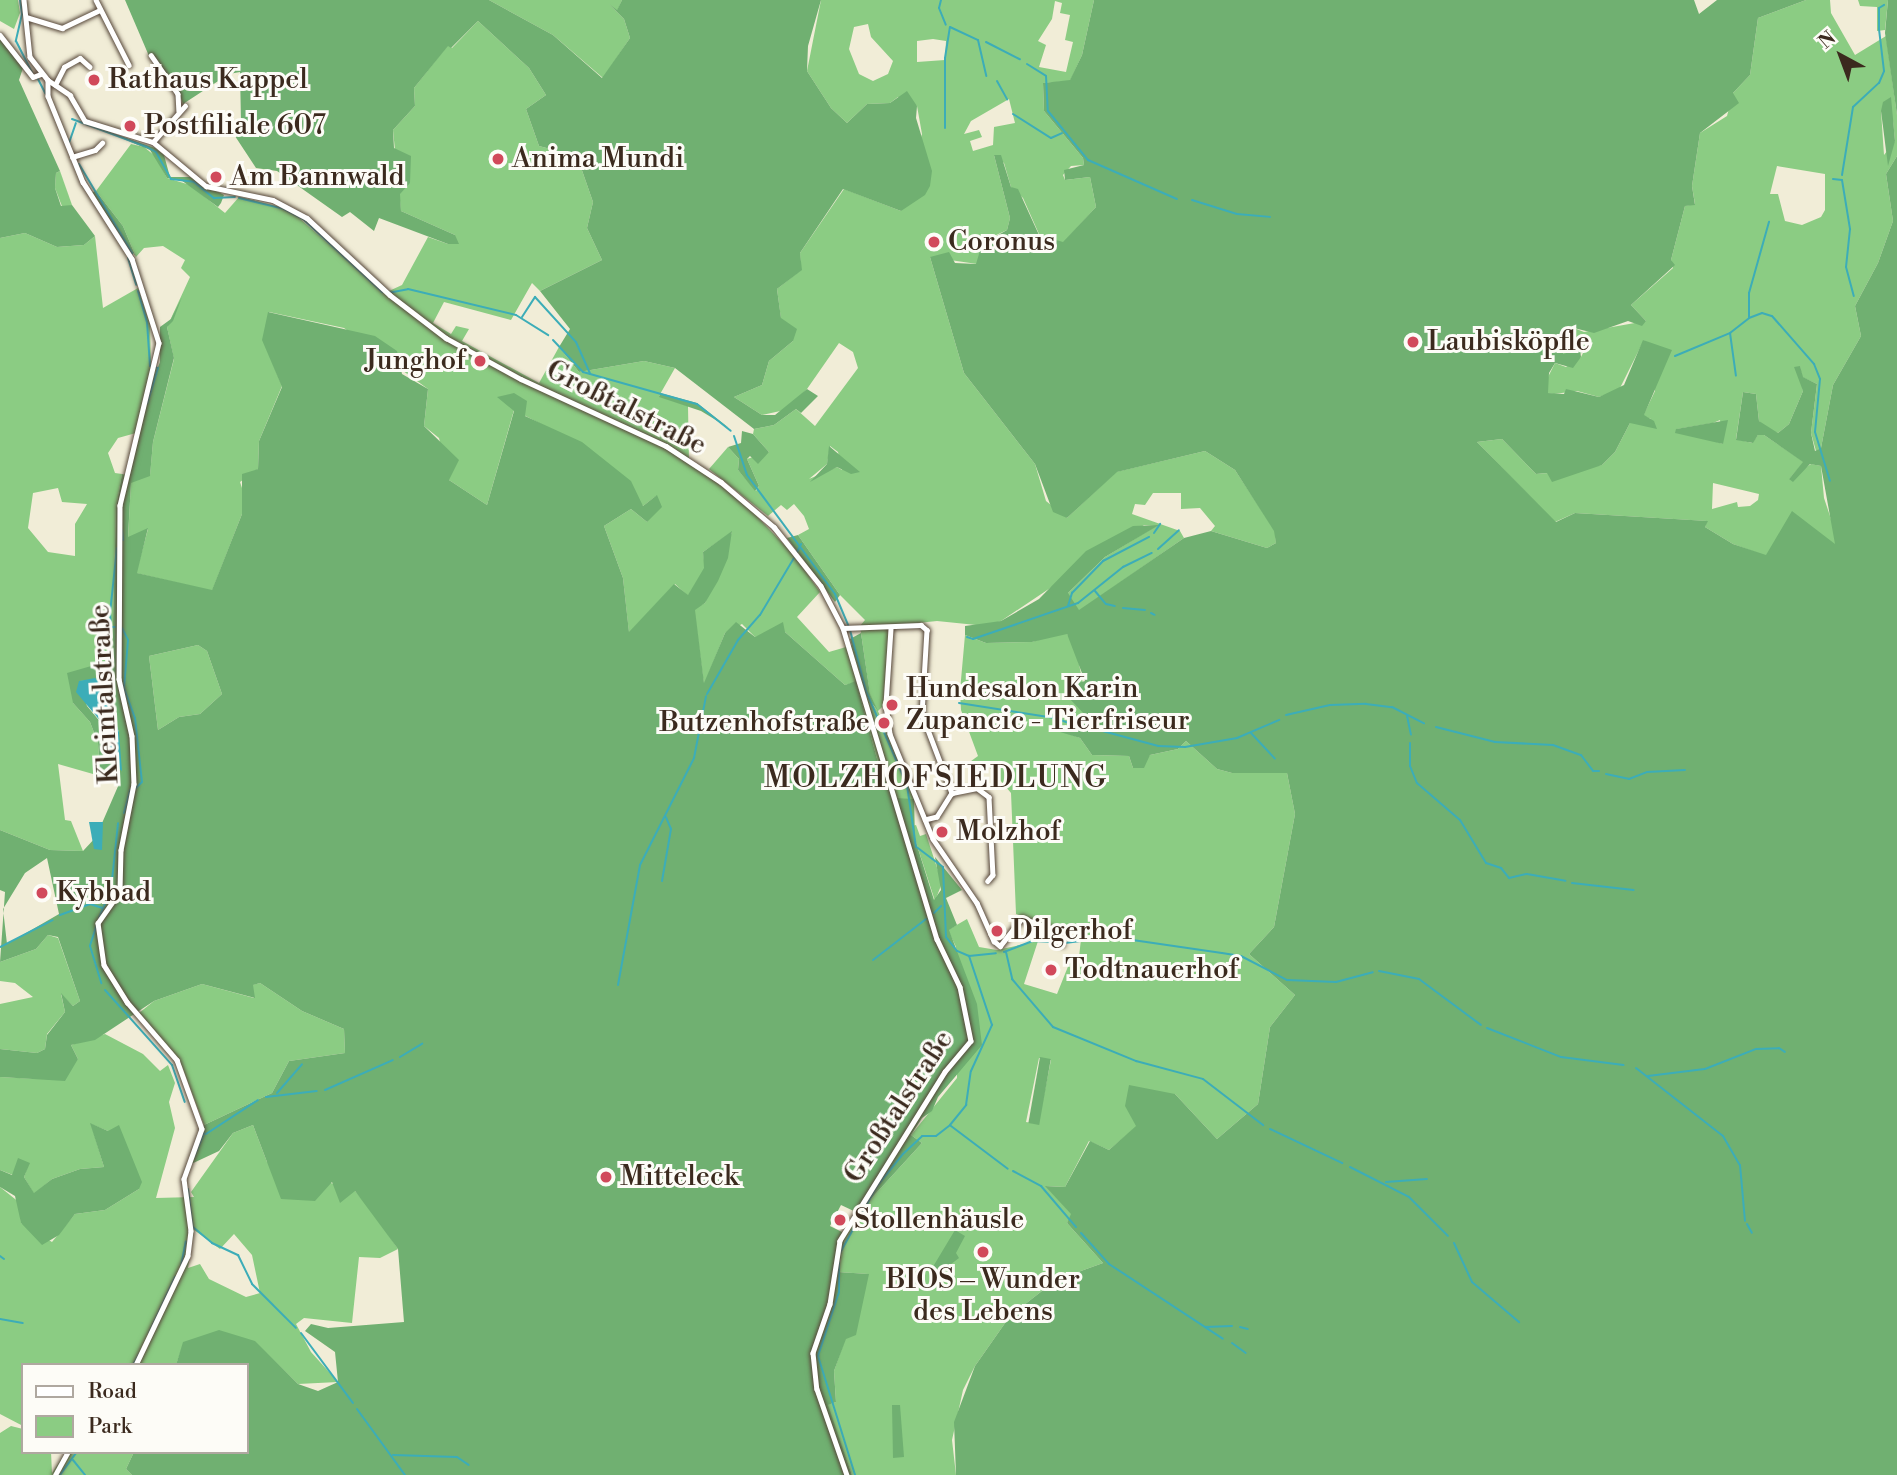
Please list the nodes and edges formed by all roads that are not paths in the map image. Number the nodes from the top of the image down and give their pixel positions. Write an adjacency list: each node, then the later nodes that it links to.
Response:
1 (24, 0): 4 (street, Großtalstraße)
2 (96, 0): 3 (street)
3 (100, 9): 4 (street); 7 (street)
4 (26, 17): 9 (street, Großtalstraße)
5 (0, 35): 9 (street)
6 (151, 55): 13 (street)
7 (129, 65)
8 (90, 66): 11 (street)
9 (38, 75): 10 (street, Großtalstraße)
10 (47, 80): 11 (street, Großtalstraße); 16 (street, Kleintalstraße)
11 (55, 85): 14 (street, Großtalstraße)
12 (184, 106): 13 (street)
13 (179, 111): 14 (street)
14 (153, 142): 17 (street, Großtalstraße)
15 (102, 143): 16 (street)
16 (72, 157): 23 (street, Kleintalstraße)
17 (844, 628): 18 (street); 26 (street, Großtalstraße)
18 (891, 629): 19 (street); 20 (street)
19 (952, 793): 20 (street); 21 (street)
20 (925, 820): 22 (street)
21 (988, 881)
22 (1062, 944)
23 (137, 1363)
24 (67, 1454): 25 (street)
25 (55, 1475)
26 (847, 1475)

